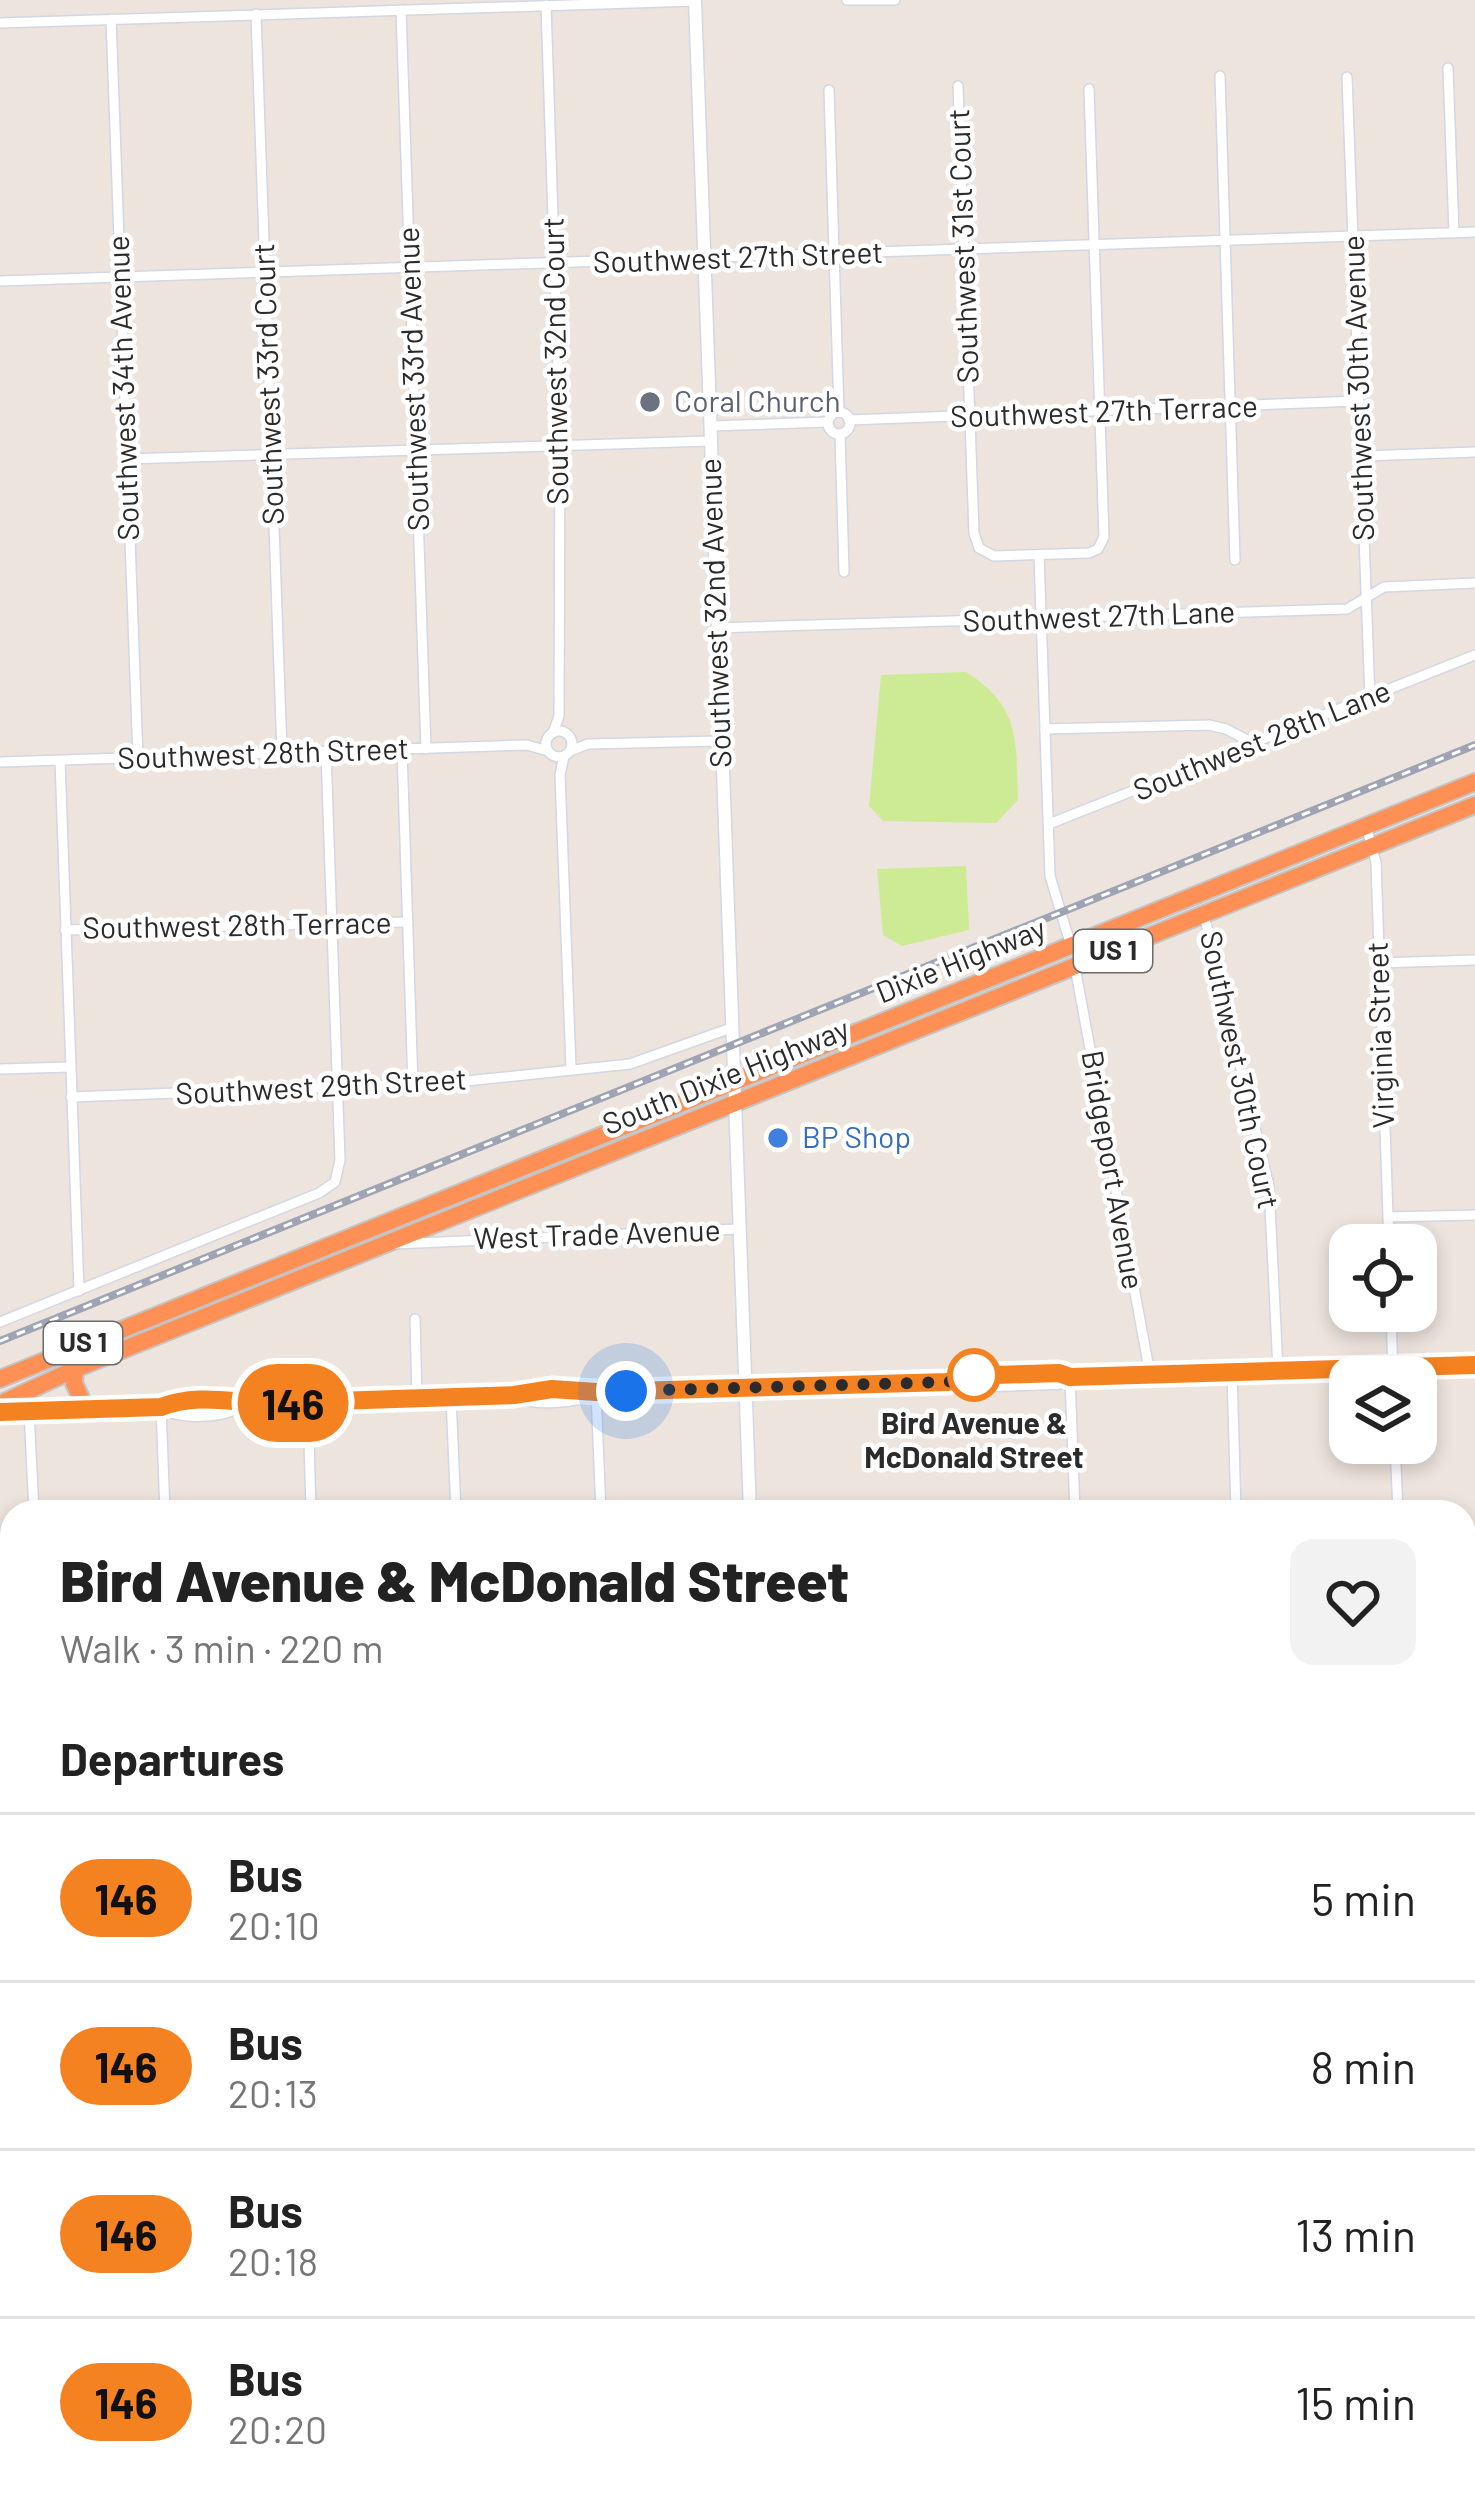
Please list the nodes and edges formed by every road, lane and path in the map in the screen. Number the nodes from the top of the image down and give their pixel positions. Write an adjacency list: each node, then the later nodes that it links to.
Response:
1 (847, 0): 2 (street)
2 (895, 0)
3 (695, 1): 5 (street); 24 (street, Southwest 32nd Avenue)
4 (192, 2): 8 (street)
5 (546, 5): 6 (street); 25 (street, Southwest 32nd Court)
6 (400, 10): 7 (street); 26 (street, Southwest 33rd Avenue)
7 (256, 14): 8 (street); 27 (street, Southwest 33rd Court)
8 (193, 17): 9 (street)
9 (111, 19): 10 (street); 28 (street, Southwest 34th Avenue)
10 (0, 22)
11 (1448, 68): 17 (street)
12 (1220, 76): 20 (street)
13 (1347, 76): 19 (street, Southwest 30th Avenue)
14 (958, 86): 22 (street, Southwest 31st Court)
15 (1090, 89): 21 (street)
16 (829, 90): 23 (street)
17 (1454, 233): 18 (street, Southwest 27th Street); 19 (street, Southwest 27th Street)
18 (1475, 234)
19 (1353, 236): 20 (street, Southwest 27th Street); 30 (street, Southwest 30th Avenue)
20 (1225, 241): 21 (street, Southwest 27th Street); 31 (street)
21 (1094, 246): 22 (street, Southwest 27th Street); 33 (street)
22 (964, 250): 23 (street, Southwest 27th Street); 34 (street, Southwest 31st Court)
23 (834, 255): 24 (street, Southwest 27th Street); 32 (street)
24 (704, 259): 25 (street, Southwest 27th Street); 37 (street, Southwest 32nd Avenue)
25 (554, 263): 26 (street, Southwest 27th Street); 39 (street, Southwest 32nd Court)
26 (410, 269): 27 (street, Southwest 27th Street); 40 (street, Southwest 33rd Avenue)
27 (265, 274): 28 (street, Southwest 27th Street); 42 (street, Southwest 33rd Court)
28 (120, 278): 29 (street, Southwest 27th Street); 44 (street, Southwest 34th Avenue)
29 (0, 281)
30 (1359, 401): 31 (street, Southwest 27th Terrace); 43 (street, Southwest 30th Avenue)
31 (1231, 408): 33 (street, Southwest 27th Terrace); 46 (street)
32 (839, 412): 35 (street); 36 (street)
33 (1101, 412): 34 (street, Southwest 27th Terrace); 45 (street)
34 (970, 417): 35 (street, Southwest 27th Terrace); 45 (street, Southwest 31st Court)
35 (850, 420): 38 (street)
36 (827, 422): 37 (street); 38 (street)
37 (710, 433): 39 (street); 51 (street, Southwest 32nd Avenue)
38 (840, 434): 47 (street)
39 (560, 445): 40 (street); 55 (street, Southwest 32nd Court)
40 (416, 450): 42 (street); 61 (street, Southwest 33rd Avenue)
41 (1475, 452): 43 (street)
42 (272, 454): 44 (street); 63 (street, Southwest 33rd Court)
43 (1362, 456): 49 (street, Southwest 30th Avenue)
44 (127, 459): 65 (street, Southwest 34th Avenue)
45 (1040, 555): 50 (street)
46 (1234, 560)
47 (844, 572)
48 (1475, 583): 49 (street, Southwest 27th Lane)
49 (1366, 597): 50 (street, Southwest 27th Lane); 53 (street, Southwest 30th Avenue)
50 (1042, 619): 51 (street, Southwest 27th Lane); 54 (street)
51 (716, 628): 56 (street, Southwest 32nd Avenue)
52 (1475, 655): 53 (street, Southwest 28th Lane)
53 (1370, 699): 58 (street, Southwest 28th Lane)
54 (1045, 729): 58 (street); 70 (street)
55 (559, 735): 57 (street); 59 (street, Southwest 28th Street); 64 (street); 64 (street)
56 (719, 741): 57 (street); 81 (street, Southwest 32nd Avenue)
57 (587, 744): 64 (street)
58 (1255, 744): 70 (street, Southwest 28th Lane)
59 (527, 745): 61 (street, Southwest 28th Street); 64 (street, Southwest 28th Street)
60 (402, 749): 61 (street, Southwest 28th Street); 62 (street, Southwest 28th Street); 75 (street)
61 (426, 749)
62 (326, 752): 63 (street, Southwest 28th Street); 74 (street)
63 (282, 753): 65 (street, Southwest 28th Street)
64 (559, 753): 83 (street)
65 (138, 758): 66 (street, Southwest 28th Street)
66 (60, 761): 67 (street, Southwest 28th Street); 76 (street)
67 (0, 762)
68 (1475, 782): 71 (highway, Dixie Highway / US 1)
69 (1475, 806): 72 (highway, South Dixie Highway / US 1)
70 (1049, 824): 77 (street)
71 (1366, 826): 72 (street, Virginia Street); 77 (highway, Dixie Highway / US 1)
72 (1372, 847): 73 (highway, South Dixie Highway / US 1); 79 (street, Virginia Street)
73 (1204, 915): 80 (highway, South Dixie Highway / US 1); 103 (street, Southwest 30th Court)
74 (331, 922): 75 (street, Southwest 28th Terrace); 76 (street, Southwest 28th Terrace); 87 (street)
75 (408, 922): 86 (street)
76 (64, 930): 82 (street)
77 (1070, 946): 85 (highway, Dixie Highway / US 1)
78 (1475, 959): 79 (street)
79 (1379, 963): 91 (street, Virginia Street)
80 (1075, 967): 89 (highway, South Dixie Highway / US 1); 106 (street, Bridgeport Avenue)
81 (730, 1028): 83 (street, Southwest 29th Street); 85 (street, Southwest 32nd Avenue)
82 (70, 1067): 84 (street); 88 (street)
83 (571, 1068): 86 (street, Southwest 29th Street)
84 (0, 1069)
85 (731, 1083): 89 (street, Southwest 32nd Avenue); 108 (highway, Dixie Highway / US 1)
86 (413, 1086): 87 (street, Southwest 29th Street)
87 (337, 1090): 88 (street, Southwest 29th Street); 97 (street)
88 (71, 1097): 97 (street)
89 (732, 1104): 92 (highway, South Dixie Highway / US 1); 94 (street, Southwest 32nd Avenue)
90 (1475, 1215): 91 (street)
91 (1388, 1217): 93 (street, Virginia Street)
92 (444, 1221): 95 (street, West Trade Avenue); 96 (highway, South Dixie Highway / US 1)
93 (1388, 1224)
94 (737, 1229): 95 (street, West Trade Avenue); 109 (street, Southwest 32nd Avenue)
95 (456, 1241): 96 (street, West Trade Avenue)
96 (385, 1244): 102 (highway, South Dixie Highway / US 1)
97 (79, 1291): 99 (street)
98 (415, 1319): 112 (street)
99 (0, 1322)
100 (1475, 1365): 101 (street)
101 (1437, 1368)
102 (75, 1369): 115 (highway, South Dixie Highway / US 1); 116 (highway)
103 (1278, 1370): 104 (street); 105 (street)
104 (1232, 1371): 106 (street); 126 (street)
105 (1329, 1371)
106 (1150, 1374): 107 (street)
107 (1070, 1377): 109 (street); 125 (street)
108 (0, 1378)
109 (744, 1387): 110 (street); 124 (street, Southwest 32nd Avenue)
110 (596, 1392): 111 (street); 123 (street)
111 (451, 1397): 112 (street); 122 (street)
112 (418, 1399): 113 (street)
113 (308, 1402): 114 (street); 121 (street)
114 (161, 1407): 116 (street); 120 (street)
115 (0, 1408): 117 (street)
116 (86, 1409): 117 (street)
117 (29, 1411): 119 (street)
118 (1397, 1464): 127 (street)
119 (33, 1500)
120 (165, 1500)
121 (311, 1500)
122 (455, 1500)
123 (600, 1500)
124 (749, 1500)
125 (1075, 1500)
126 (1237, 1500)
127 (1398, 1500)

